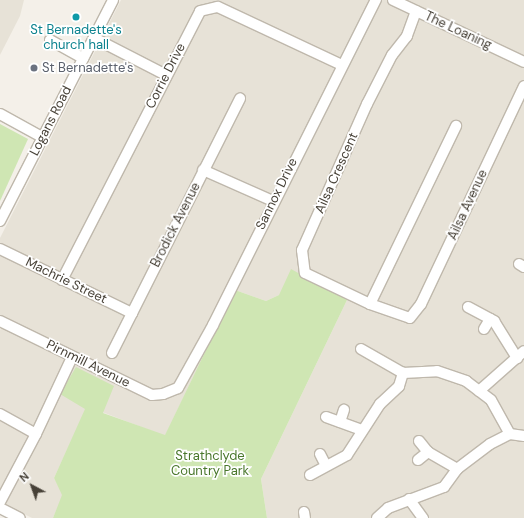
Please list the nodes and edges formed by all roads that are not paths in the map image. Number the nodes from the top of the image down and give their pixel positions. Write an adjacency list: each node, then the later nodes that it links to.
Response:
1 (113, 0): 5 (street, Logans Road)
2 (376, 0): 9 (street, Sannox Drive)
3 (393, 0): 4 (street, The Loaning)
4 (416, 11): 8 (street, The Loaning); 21 (street, Ailsa Crescent)
5 (94, 38): 7 (street, Logans Road); 10 (street)
6 (50, 40): 7 (street)
7 (83, 58): 15 (street, Logans Road)
8 (524, 62)
9 (342, 65): 10 (street, Corrie Drive); 17 (street, Sannox Drive)
10 (166, 75): 20 (street, Corrie Drive)
11 (524, 86): 24 (street, Ailsa Avenue)
12 (240, 98): 16 (street, Brodick Avenue)
13 (0, 114): 15 (street)
14 (456, 126): 21 (street)
15 (42, 137): 18 (street, Logans Road)
16 (203, 170): 17 (street); 23 (street, Brodick Avenue)
17 (273, 201): 33 (street, Sannox Drive)
18 (0, 221)
19 (0, 249): 20 (street, Machrie Street)
20 (62, 280): 23 (street, Machrie Street)
21 (370, 304): 24 (street, Ailsa Crescent)
22 (468, 307): 25 (street)
23 (132, 313): 29 (street, Brodick Avenue)
24 (406, 318)
25 (490, 319): 27 (street); 30 (street)
26 (0, 321): 31 (street, Pirnmill Avenue)
27 (484, 329)
28 (361, 349): 32 (street)
29 (112, 353)
30 (520, 355): 34 (street)
31 (72, 357): 33 (street, Pirnmill Avenue); 40 (street)
32 (403, 373): 34 (street); 39 (street)
33 (178, 388)
34 (479, 391): 41 (street)
35 (344, 410): 38 (street)
36 (0, 414): 40 (street)
37 (326, 417): 38 (street)
38 (340, 422): 39 (street)
39 (362, 430): 47 (street)
40 (36, 434): 51 (street)
41 (510, 434): 42 (street); 48 (street)
42 (524, 436)
43 (419, 441): 44 (street)
44 (428, 452): 46 (street); 48 (street)
45 (320, 454): 47 (street)
46 (418, 460)
47 (326, 466): 49 (street)
48 (457, 469): 50 (street)
49 (310, 475)
50 (409, 499): 54 (street); 55 (street)
51 (0, 502)
52 (0, 508): 53 (street)
53 (20, 518)
54 (377, 518)
55 (423, 518)

